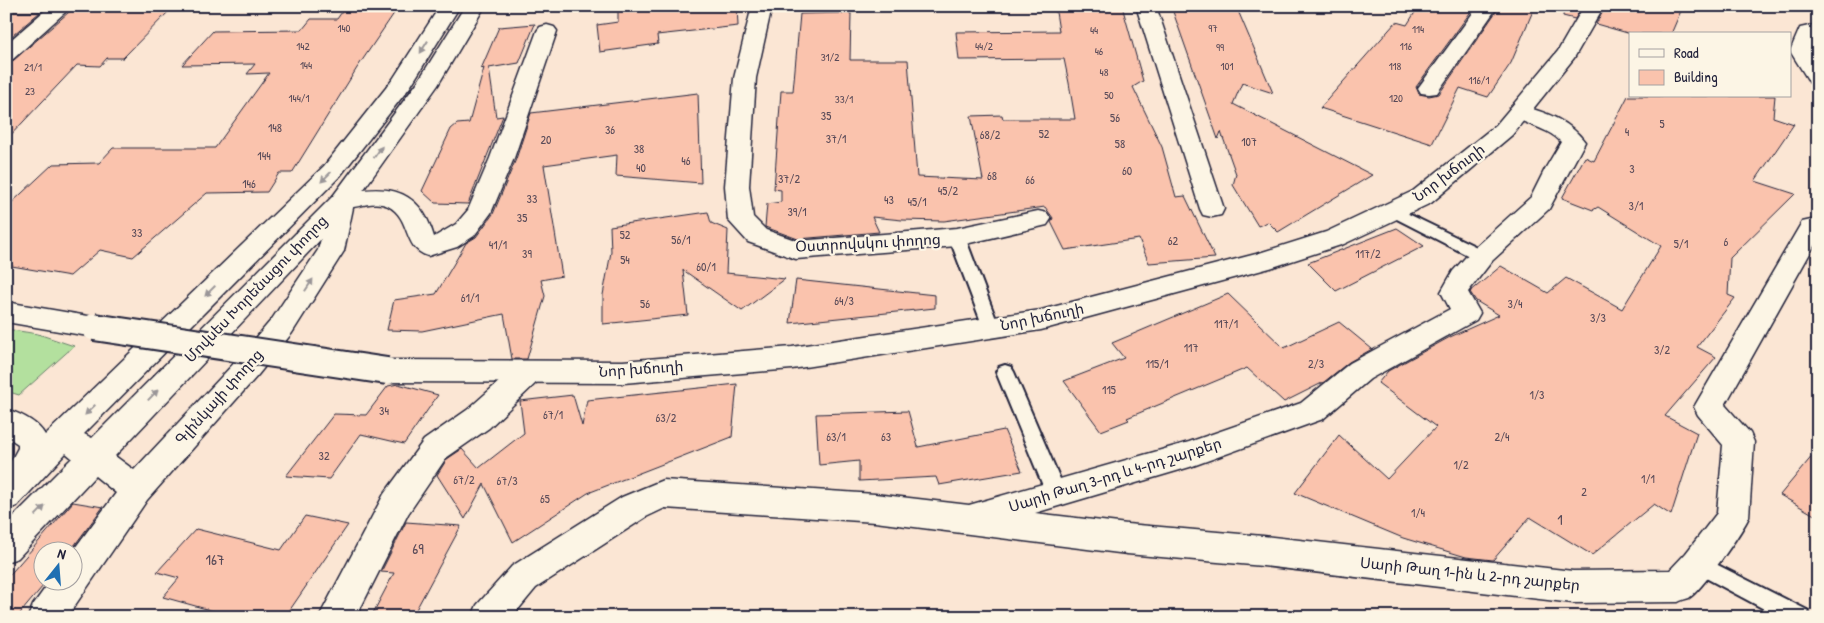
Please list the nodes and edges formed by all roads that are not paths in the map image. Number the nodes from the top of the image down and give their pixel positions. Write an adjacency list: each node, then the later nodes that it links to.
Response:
1 (62, 6): 10 (street)
2 (450, 6): 26 (street, Մովսես Խորենացու փողոց, one-way to 26)
3 (475, 6): 14 (street, Մովսես Խորենացու փողոց, one-way to 3)
4 (762, 6): 19 (street, Օստրովսկու փողոց)
5 (1146, 6): 15 (street)
6 (1488, 6): 12 (street)
7 (1594, 6): 13 (street, Նոր խճուղի)
8 (1818, 30): 11 (street)
9 (547, 31): 14 (street)
10 (6, 56)
11 (1818, 78)
12 (1429, 88)
13 (1519, 112): 16 (street, Նոր խճուղի); 20 (street, Սարի Թաղ 3-րդ և 4-րդ շարքեր)
14 (342, 202): 27 (street, Մովսես Խորենացու փողոց, one-way to 14); 28 (street, Գլինկայի փողոց, one-way to 14)
15 (1212, 209)
16 (1394, 212): 20 (lane); 22 (street, Նոր խճուղի)
17 (1038, 219): 19 (street, Օստրովսկու փողոց)
18 (1811, 228): 33 (street, Սարի Թաղ 1-ին և 2-րդ շարքեր)
19 (957, 237): 22 (lane)
20 (1480, 255): 29 (street, Սարի Թաղ 3-րդ և 4-րդ շարքեր)
21 (6, 312): 24 (street, Նոր խճուղի, bridge)
22 (991, 328): 24 (street, Նոր խճուղի)
23 (1005, 372): 29 (lane)
24 (528, 373): 37 (street)
25 (6, 421): 30 (street)
26 (64, 435): 27 (street); 30 (street, Մովսես Խորենացու փողոց)
27 (93, 457): 28 (street); 32 (street, Մովսես Խորենացու փողոց, one-way to 27)
28 (136, 490): 34 (street, Գլինկայի փողոց)
29 (1056, 493): 31 (street, Սարի Թաղ 3-րդ և 4-րդ շարքեր)
30 (6, 495)
31 (970, 519): 33 (street, Սարի Թաղ 1-ին և 2-րդ շարքեր); 38 (street, Սարի Թաղ 3-րդ և 4-րդ շարքեր)
32 (6, 547)
33 (1698, 564): 39 (lane)
34 (82, 566)
35 (65, 590): 36 (street, Գլինկայի փողոց)
36 (46, 617)
37 (337, 617)
38 (490, 617)
39 (1800, 617)

